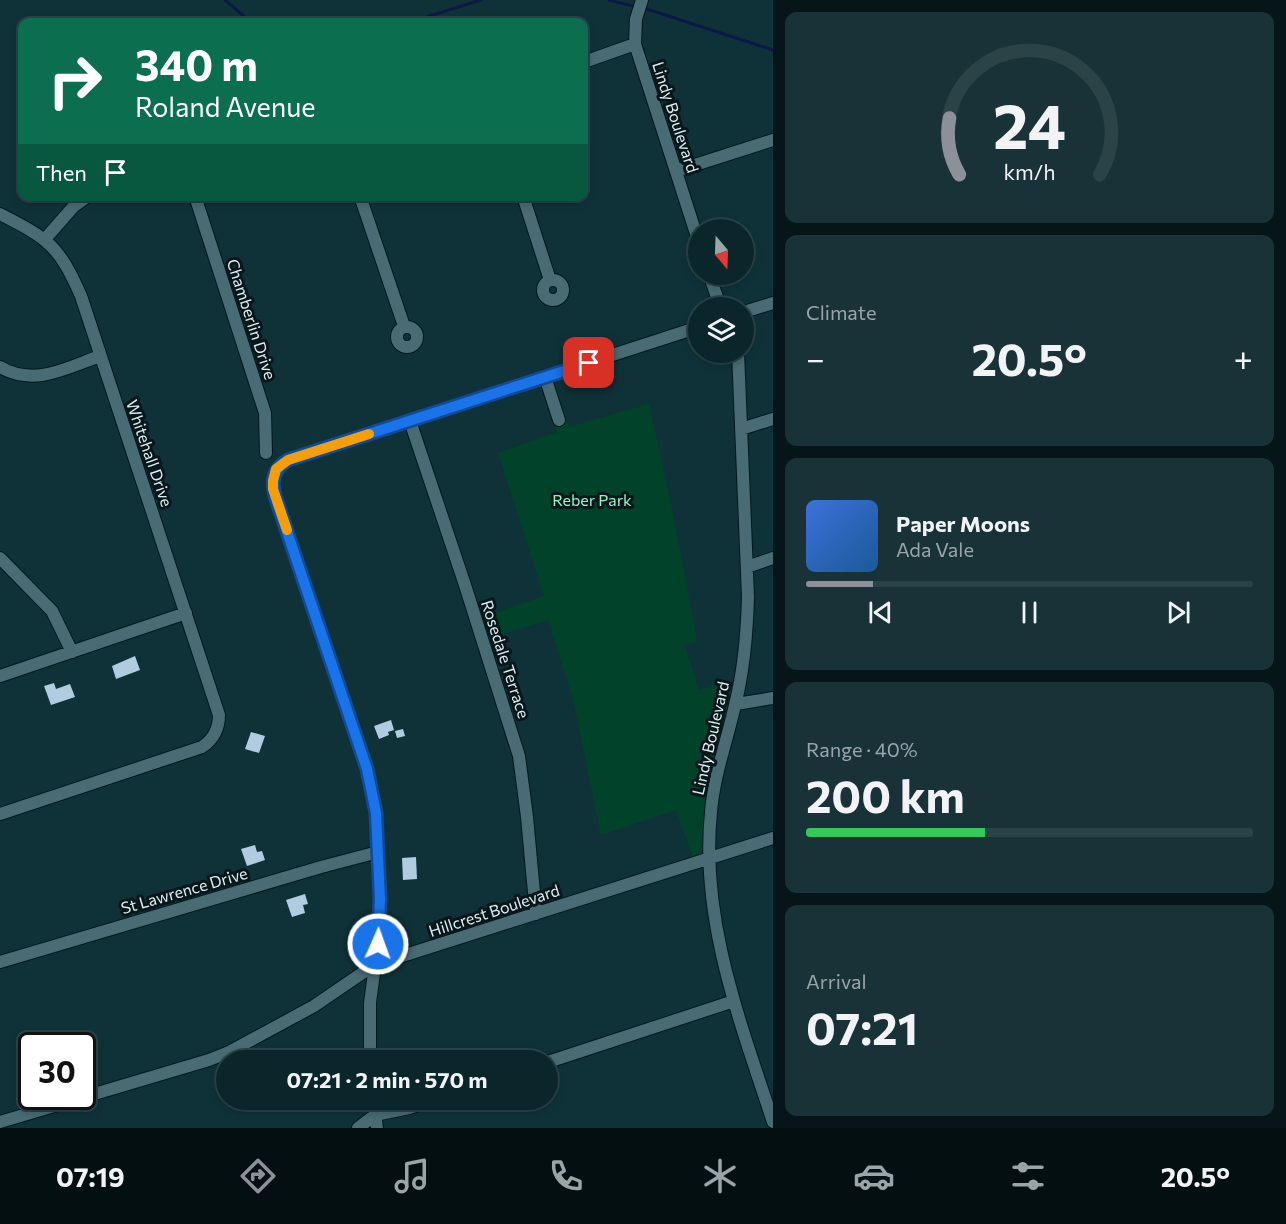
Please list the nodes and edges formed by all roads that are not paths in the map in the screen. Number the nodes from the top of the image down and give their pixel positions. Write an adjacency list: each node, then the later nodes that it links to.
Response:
1 (642, 0): 2 (street)
2 (634, 38): 3 (street); 5 (street, Lindy Boulevard)
3 (588, 60)
4 (773, 140): 5 (street)
5 (676, 171): 11 (street, Lindy Boulevard)
6 (81, 201): 12 (street)
7 (197, 201): 26 (street, Chamberlin Drive)
8 (362, 201): 16 (street)
9 (524, 201): 13 (street)
10 (0, 214): 12 (street, Whitehall Drive)
11 (691, 219)
12 (45, 239): 18 (street, Whitehall Drive)
13 (550, 280)
14 (773, 303): 15 (street)
15 (754, 309)
16 (404, 327)
17 (688, 331): 21 (street)
18 (100, 356): 20 (street); 30 (street, Whitehall Drive)
19 (738, 363): 25 (street, Lindy Boulevard)
20 (0, 367)
21 (545, 377): 23 (street); 24 (street)
22 (773, 419): 25 (street)
23 (559, 420)
24 (410, 421): 37 (street); 39 (street, Rosedale Terrace)
25 (741, 429): 29 (street, Lindy Boulevard)
26 (266, 453)
27 (0, 558): 31 (street)
28 (773, 558): 29 (street)
29 (747, 567): 34 (street, Lindy Boulevard)
30 (186, 613): 31 (street); 35 (street, Whitehall Drive)
31 (72, 652): 32 (street)
32 (0, 676)
33 (773, 698): 34 (street)
34 (736, 704): 38 (street, Lindy Boulevard)
35 (0, 814)
36 (773, 838): 38 (street, Hillcrest Boulevard)
37 (378, 852): 40 (street, St Lawrence Drive); 41 (street)
38 (709, 859): 39 (street, Hillcrest Boulevard); 42 (street, Lindy Boulevard)
39 (536, 914): 41 (street, Hillcrest Boulevard)
40 (0, 962)
41 (374, 965): 43 (street); 48 (street, Hillcrest Boulevard)
42 (734, 1001): 44 (street); 49 (street, Lindy Boulevard)
43 (370, 1050)
44 (558, 1059)
45 (374, 1110): 47 (street)
46 (399, 1110): 47 (street)
47 (375, 1115): 50 (street); 51 (street)
48 (0, 1122)
49 (773, 1122)
50 (358, 1128)
51 (377, 1128)

